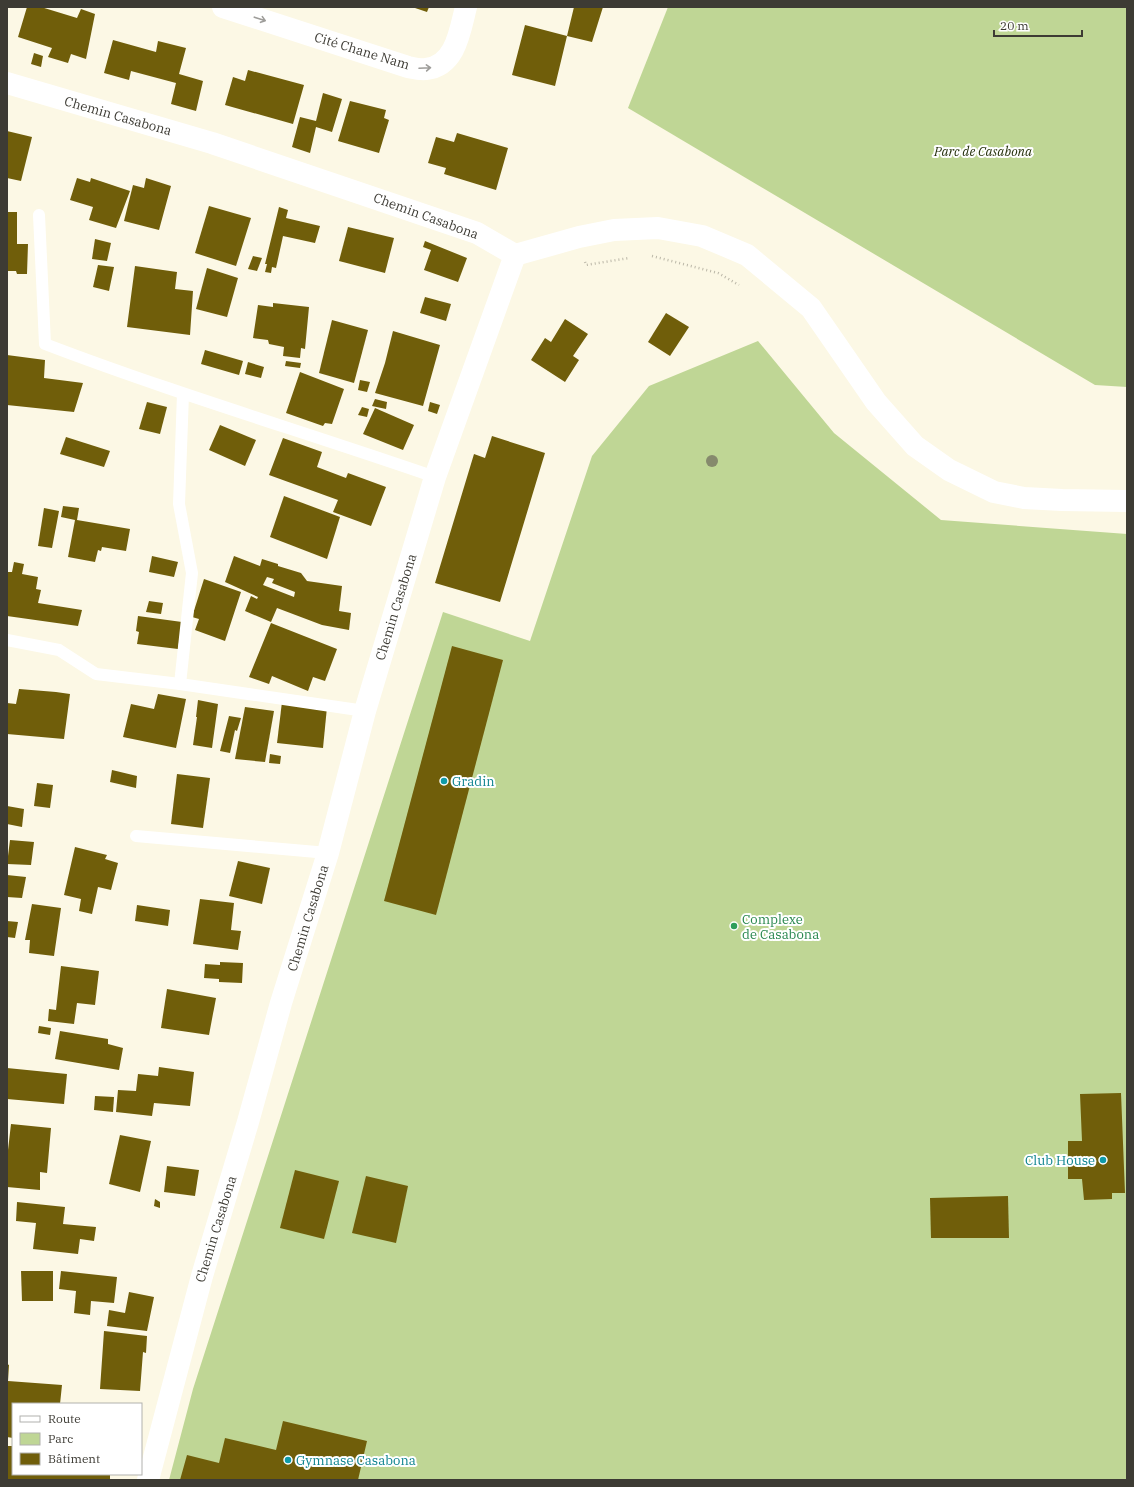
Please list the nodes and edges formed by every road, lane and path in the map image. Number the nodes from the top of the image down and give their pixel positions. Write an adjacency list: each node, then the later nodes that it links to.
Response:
1 (223, 7): 2 (street, Cité Chane Nam, one-way to 2)
2 (466, 7)
3 (7, 83): 5 (street, Chemin Casabona)
4 (39, 215): 6 (lane)
5 (515, 255): 7 (street, Chemin Casabona); 8 (street)
6 (183, 394): 7 (lane); 10 (lane)
7 (434, 477): 11 (street, Chemin Casabona)
8 (1127, 501)
9 (7, 640): 10 (lane)
10 (180, 684): 11 (lane)
11 (365, 711): 13 (street, Chemin Casabona)
12 (136, 836): 13 (lane)
13 (328, 853): 14 (street, Chemin Casabona)
14 (148, 1480)

